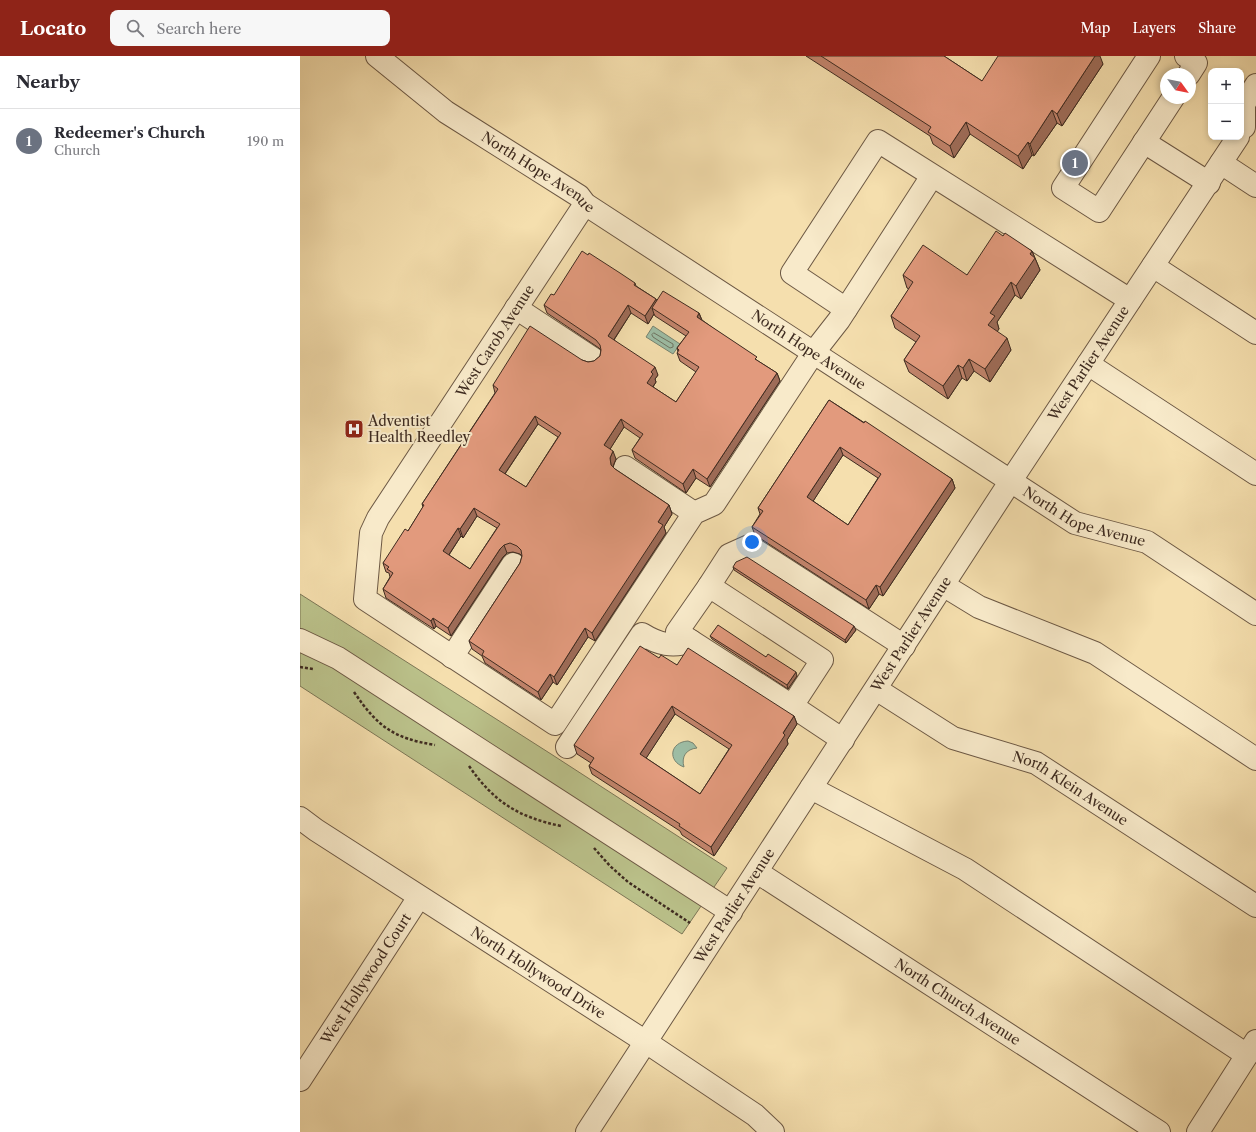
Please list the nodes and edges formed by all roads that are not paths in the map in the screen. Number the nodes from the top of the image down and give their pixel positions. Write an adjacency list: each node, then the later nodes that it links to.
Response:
1 (377, 56): 13 (street, North Hope Avenue)
2 (1149, 56): 8 (street)
3 (1186, 56): 4 (street)
4 (1193, 68)
5 (1256, 85): 7 (street, West Parlier Avenue)
6 (1169, 104): 8 (street)
7 (1245, 129): 9 (street, West Parlier Avenue)
8 (1144, 142): 11 (street)
9 (1221, 164): 11 (street, West Parlier Avenue); 12 (street)
10 (932, 176): 15 (street); 17 (street); 17 (street)
11 (1208, 183): 14 (street, West Parlier Avenue)
12 (1256, 186)
13 (585, 204): 16 (street, West Carob Avenue); 19 (street, North Hope Avenue)
14 (1153, 266): 15 (street, West Parlier Avenue); 18 (street)
15 (1130, 300): 21 (street, West Parlier Avenue)
16 (516, 308): 20 (street); 33 (street, West Carob Avenue)
17 (846, 309): 19 (street)
18 (1256, 333)
19 (814, 352): 24 (street, North Hope Avenue); 25 (street)
20 (592, 358)
21 (1088, 364): 23 (street); 24 (street, West Parlier Avenue)
22 (625, 467): 25 (street)
23 (1256, 474)
24 (1010, 482): 27 (street, West Parlier Avenue); 29 (street, North Hope Avenue)
25 (694, 513): 33 (street)
26 (513, 564): 33 (street)
27 (943, 585): 32 (street, West Parlier Avenue); 38 (street)
28 (709, 586): 30 (street); 32 (street); 35 (street)
29 (1256, 614)
30 (679, 639): 35 (street); 37 (street)
31 (300, 640): 44 (street)
32 (904, 646): 34 (street, West Parlier Avenue)
33 (452, 657)
34 (876, 689): 36 (street, West Parlier Avenue); 43 (street, North Klein Avenue)
35 (792, 706): 36 (street)
36 (843, 740): 39 (street, West Parlier Avenue)
37 (567, 748)
38 (1256, 759)
39 (811, 788): 41 (street, West Parlier Avenue); 46 (street)
40 (300, 818): 42 (street, North Hollywood Drive)
41 (757, 872): 44 (street, West Parlier Avenue); 50 (street, North Church Avenue)
42 (419, 897): 45 (street, North Hollywood Drive); 47 (street, West Hollywood Court)
43 (1256, 906)
44 (731, 912): 45 (street, West Parlier Avenue)
45 (646, 1042): 48 (street, West Parlier Avenue); 49 (street, North Hollywood Drive)
46 (1252, 1048): 51 (street)
47 (300, 1080)
48 (587, 1132)
49 (773, 1132)
50 (1158, 1132)
51 (1198, 1132)

